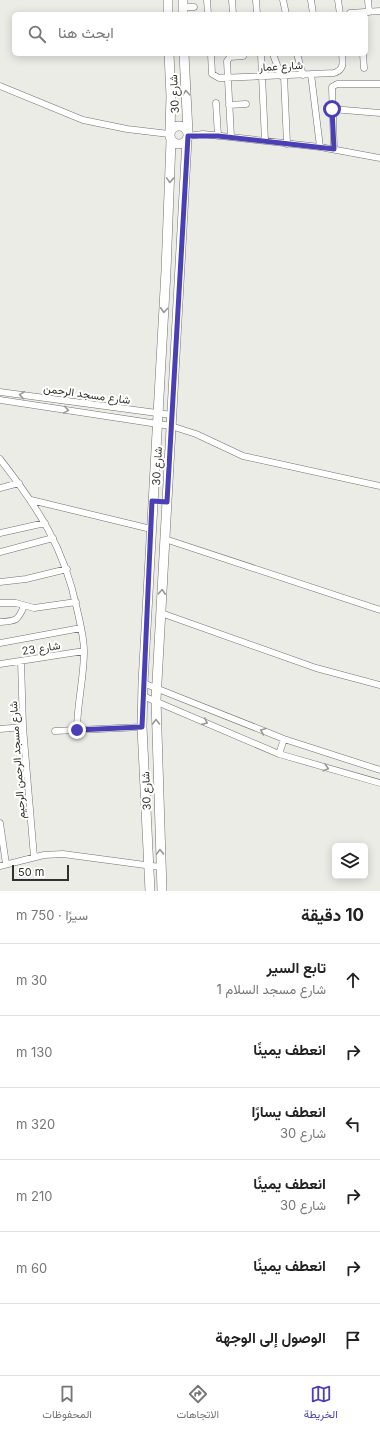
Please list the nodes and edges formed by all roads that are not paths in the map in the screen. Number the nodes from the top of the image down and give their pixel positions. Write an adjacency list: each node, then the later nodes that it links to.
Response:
1 (168, 0): 12 (street)
2 (207, 0): 13 (street)
3 (232, 0): 14 (street)
4 (256, 0): 15 (street)
5 (283, 0): 16 (street)
6 (311, 0): 17 (street)
7 (338, 0): 18 (street)
8 (368, 0): 19 (street)
9 (183, 7): 10 (street)
10 (194, 7)
11 (380, 11): 19 (street)
12 (168, 12)
13 (208, 12)
14 (233, 12)
15 (257, 12)
16 (286, 12)
17 (313, 12)
18 (340, 12)
19 (369, 12)
20 (170, 56): 42 (street, شارع 30)
21 (184, 56): 43 (street, شارع 30, one-way to 21)
22 (211, 56): 34 (street, شارع عمار)
23 (239, 56): 34 (street)
24 (261, 56): 32 (street)
25 (274, 56): 33 (street)
26 (298, 56): 31 (street)
27 (342, 56): 30 (street, شارع عمار)
28 (363, 56): 29 (street)
29 (364, 68)
30 (311, 74): 31 (street, شارع عمار); 48 (street)
31 (303, 75): 33 (street, شارع عمار)
32 (264, 76): 33 (street, شارع عمار); 34 (street, شارع عمار); 46 (street)
33 (283, 76): 47 (street)
34 (228, 78): 39 (street)
35 (380, 84): 40 (street)
36 (0, 86): 42 (street)
37 (216, 103): 44 (street)
38 (246, 104): 39 (street)
39 (229, 105): 45 (street)
40 (332, 109): 41 (street); 49 (street)
41 (380, 113)
42 (170, 135): 43 (street); 43 (street); 53 (street, شارع 30, one-way to 53)
43 (188, 136): 44 (street); 54 (street, شارع 30)
44 (218, 136): 45 (street)
45 (231, 137): 46 (street)
46 (265, 141): 47 (street)
47 (287, 144): 48 (street)
48 (320, 147): 49 (street)
49 (334, 149): 50 (street)
50 (380, 158)
51 (0, 392): 53 (street, شارع مسجد الرحمن, one-way to 51)
52 (0, 400): 55 (street, شارع مسجد الرحمن, one-way to 55)
53 (157, 414): 54 (street, شارع مسجد الرحمن); 55 (street, شارع 30)
54 (172, 415): 56 (street, شارع 30)
55 (157, 424): 56 (street, شارع مسجد الرحمن); 62 (street, شارع 30)
56 (172, 426): 59 (street, شارع مسجد الرحمن); 63 (street, شارع 30)
57 (0, 459): 58 (street)
58 (19, 483): 60 (street); 61 (street)
59 (380, 486)
60 (0, 488)
61 (31, 500): 64 (street); 65 (street)
62 (152, 501): 63 (street); 65 (street, شارع 30)
63 (167, 502): 68 (street, شارع 30)
64 (45, 523): 66 (street); 67 (street)
65 (151, 529): 83 (street, شارع 30)
66 (0, 532)
67 (53, 538): 69 (street); 70 (street)
68 (165, 540): 75 (street); 76 (street, شارع 30, one-way to 68)
69 (0, 552)
70 (67, 569): 71 (street); 72 (street)
71 (0, 582)
72 (76, 602): 74 (street); 78 (street)
73 (0, 603): 74 (street)
74 (24, 606): 77 (street)
75 (380, 610)
76 (160, 613): 84 (street); 85 (street, شارع 30)
77 (0, 622)
78 (81, 628): 79 (street); 80 (street)
79 (0, 643)
80 (84, 651): 81 (street, شارع 23); 91 (street)
81 (21, 661): 82 (street, شارع 23); 88 (street, شارع مسجد الرحمن الرحيم)
82 (0, 664)
83 (144, 684): 85 (street); 86 (street, شارع 30)
84 (380, 686)
85 (156, 687): 87 (street, شارع 30); 93 (street, one-way to 85)
86 (143, 696): 87 (street); 89 (street, شارع 30)
87 (156, 700): 94 (street, one-way to 94); 101 (street, شارع 30, one-way to 87)
88 (23, 727): 90 (street); 98 (street, شارع مسجد الرحمن الرحيم)
89 (142, 727): 91 (street); 100 (street, شارع 30)
90 (0, 729)
91 (77, 730): 92 (street)
92 (55, 731)
93 (284, 739): 94 (street); 95 (street)
94 (279, 754): 96 (street, one-way to 96)
95 (380, 770)
96 (380, 783)
97 (0, 823): 99 (street)
98 (34, 857): 99 (street); 100 (street)
99 (3, 865)
100 (148, 865): 101 (street); 102 (street, شارع 30)
101 (160, 867): 103 (street, شارع 30)
102 (150, 891)
103 (162, 891)

